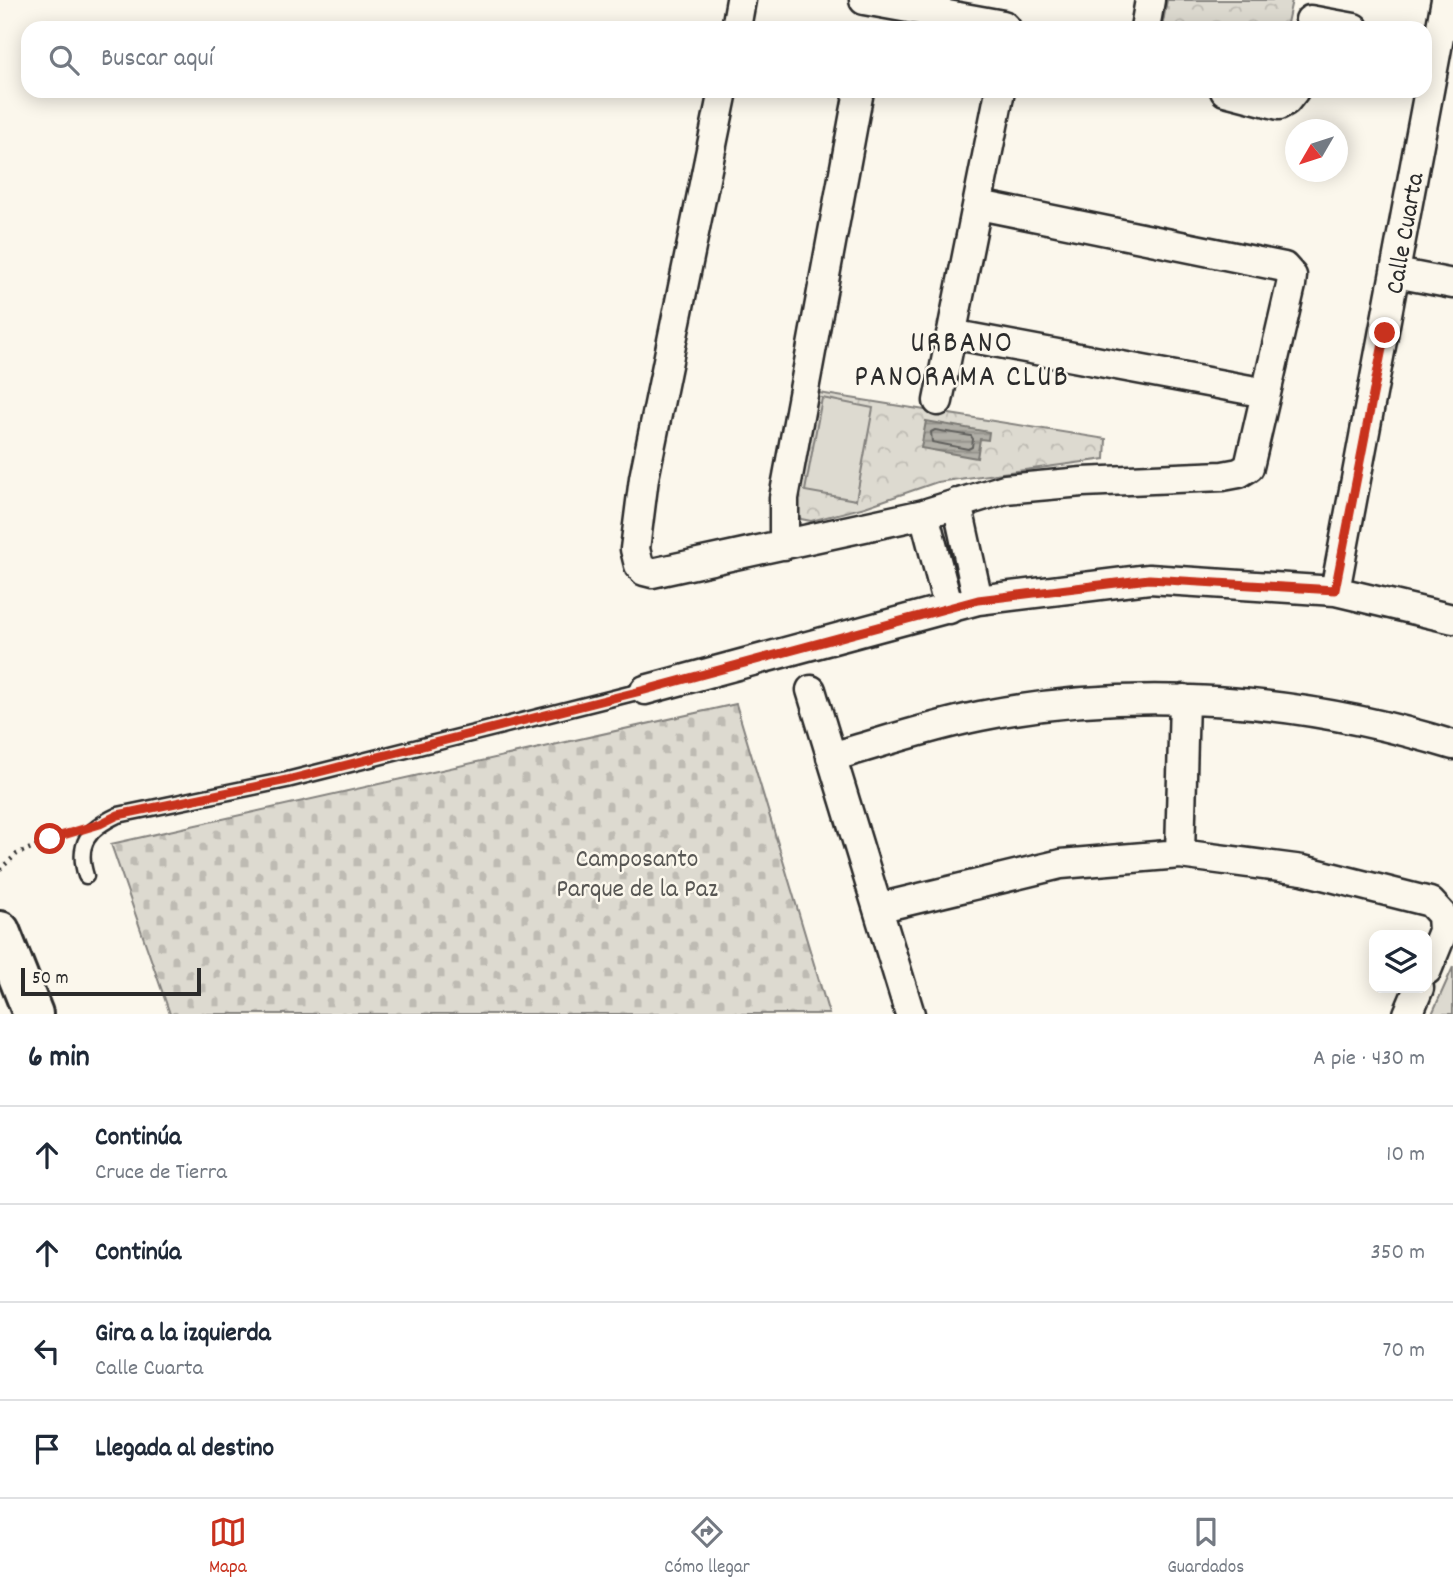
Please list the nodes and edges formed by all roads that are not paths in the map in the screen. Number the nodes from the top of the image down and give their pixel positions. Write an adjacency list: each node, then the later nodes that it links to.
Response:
1 (741, 0): 6 (street)
2 (1150, 0): 8 (street)
3 (1446, 0): 10 (street, Calle Cuarta)
4 (870, 10): 7 (street)
5 (1310, 16): 9 (street)
6 (737, 21)
7 (968, 21)
8 (1146, 21)
9 (1328, 21)
10 (1432, 40)
11 (722, 98): 25 (street)
12 (858, 98): 25 (street)
13 (999, 98): 17 (street)
14 (1252, 98): 15 (street)
15 (1288, 98)
16 (1423, 98): 18 (street, Calle Cuarta)
17 (979, 205): 20 (street); 21 (street)
18 (1396, 273): 19 (street); 26 (street, Calle Cuarta)
19 (1453, 284)
20 (951, 334): 21 (street); 22 (street)
21 (1266, 393): 23 (street)
22 (938, 401)
23 (957, 503): 24 (street); 27 (street)
24 (924, 514): 25 (street); 28 (street)
25 (784, 545)
26 (1335, 590): 27 (street); 29 (street)
27 (978, 600): 28 (street)
28 (949, 609): 30 (street)
29 (1453, 618)
30 (645, 690): 36 (lane)
31 (811, 690): 34 (street)
32 (1184, 699): 33 (street); 34 (street); 35 (street)
33 (1453, 745)
34 (831, 757): 37 (street)
35 (1180, 854): 37 (street); 39 (street)
36 (86, 876)
37 (878, 908): 42 (street)
38 (0, 931): 41 (highway)
39 (1432, 958)
40 (1417, 993): 43 (street)
41 (33, 1014)
42 (910, 1014)
43 (1408, 1014)

